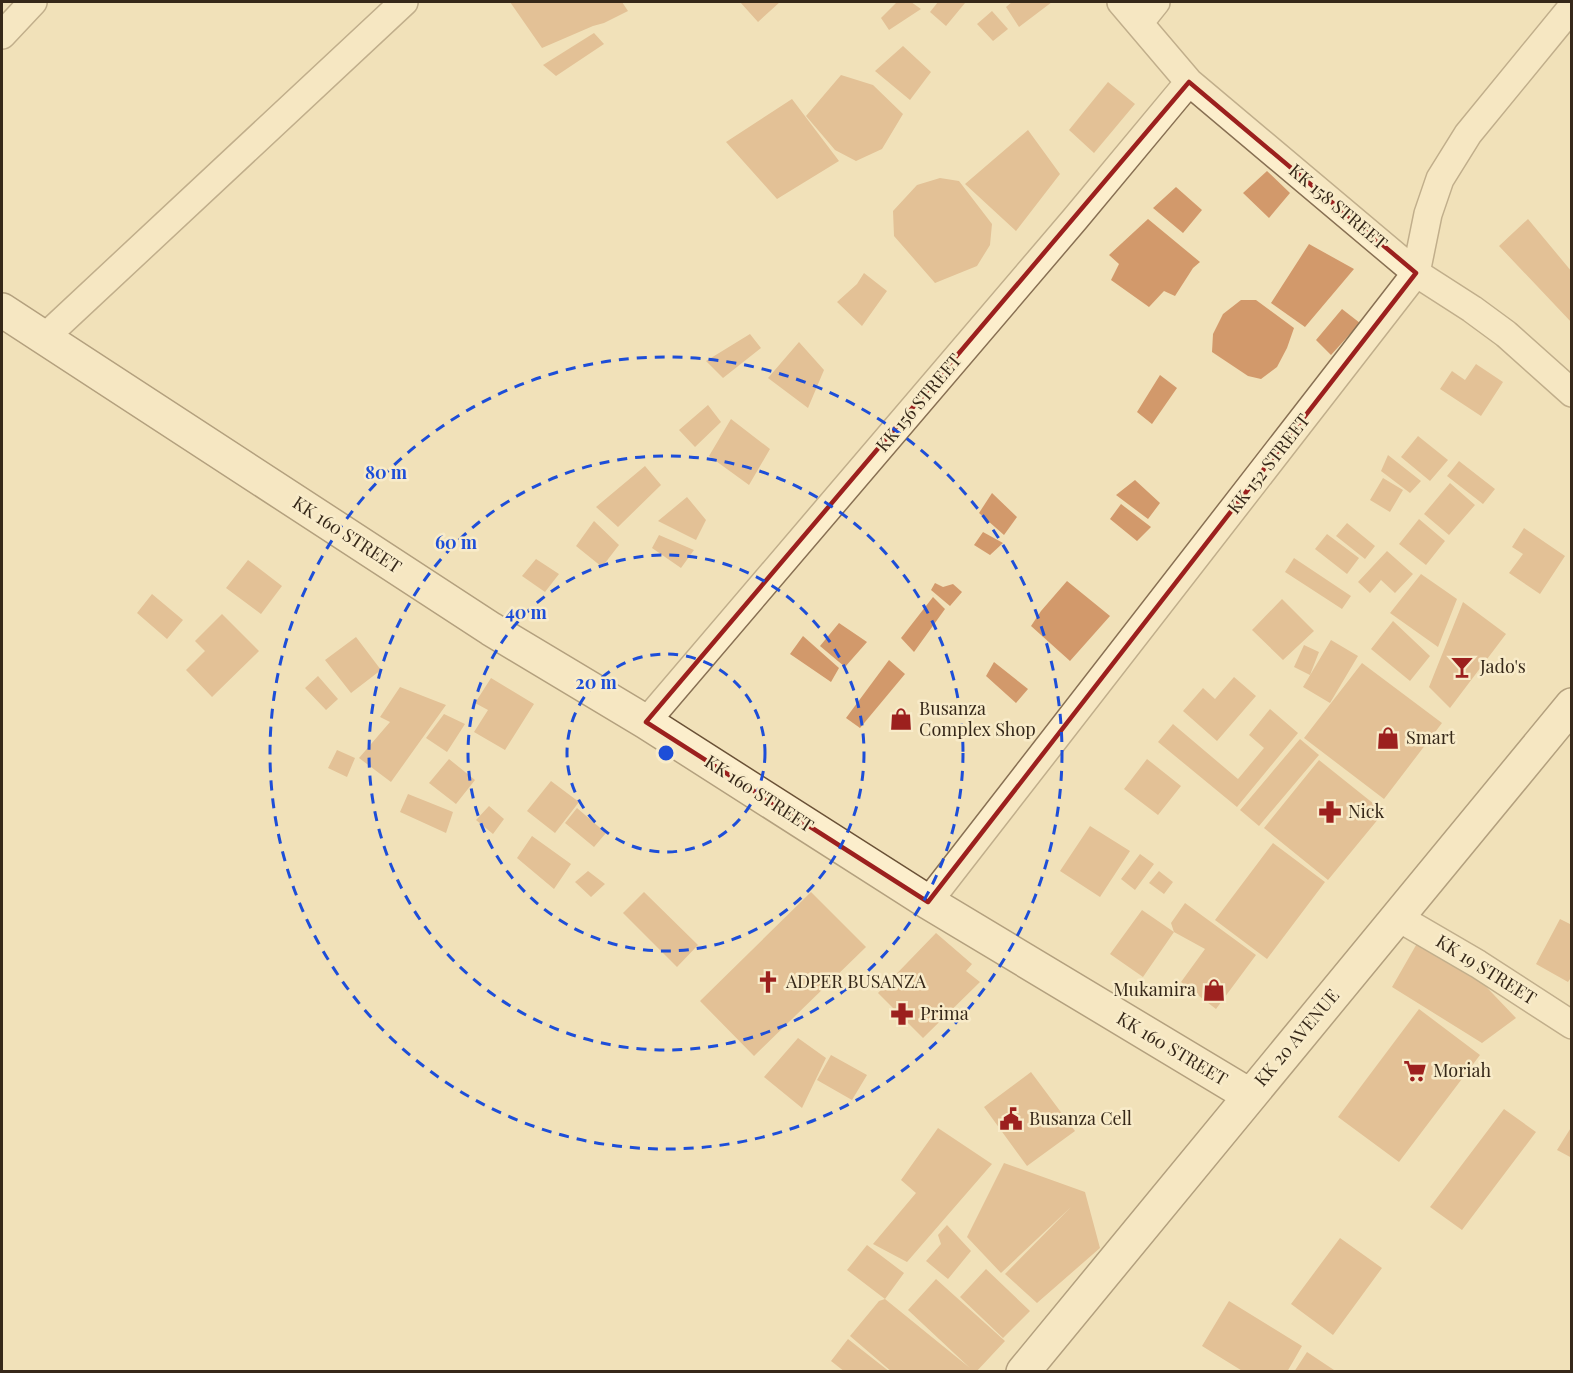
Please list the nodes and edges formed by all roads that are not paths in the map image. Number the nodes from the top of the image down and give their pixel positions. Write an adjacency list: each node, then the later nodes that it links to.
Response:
1 (33, 2): 6 (street)
2 (404, 2): 10 (street)
3 (1121, 2): 5 (street, KK 158 STREET)
4 (1572, 7): 8 (street, KK 152 STREET)
5 (1148, 12): 7 (street, KK 158 STREET)
6 (2, 35)
7 (1189, 82): 8 (street, KK 158 STREET); 13 (street, KK 156 STREET)
8 (1416, 273): 11 (street, KK 158 STREET); 14 (street, KK 152 STREET)
9 (2, 310): 10 (main road, KK 160 STREET)
10 (44, 338): 13 (main road, KK 160 STREET)
11 (1572, 393)
12 (1572, 705): 15 (main road, KK 20 AVENUE)
13 (646, 722): 14 (main road, KK 160 STREET)
14 (928, 902): 17 (main road, KK 160 STREET)
15 (1399, 918): 16 (street, KK 19 STREET); 17 (main road, KK 20 AVENUE)
16 (1572, 1025)
17 (1249, 1095): 18 (main road, KK 20 AVENUE)
18 (1023, 1371)

